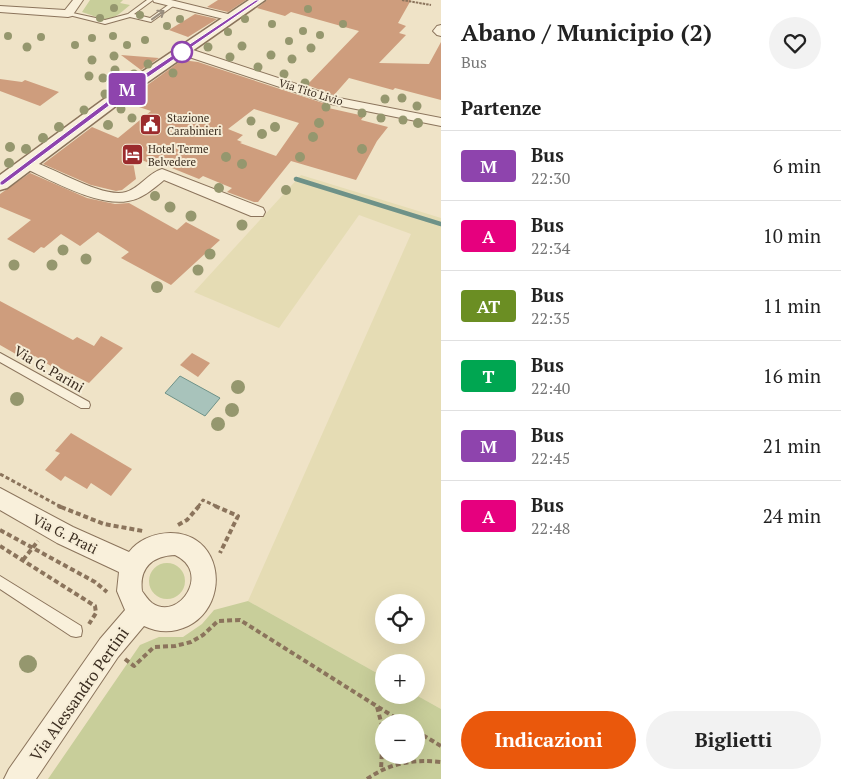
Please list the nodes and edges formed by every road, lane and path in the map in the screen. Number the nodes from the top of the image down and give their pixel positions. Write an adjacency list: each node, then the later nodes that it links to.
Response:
1 (78, 0): 9 (street)
2 (150, 0): 10 (lane)
3 (158, 0): 6 (street)
4 (258, 0): 11 (street)
5 (402, 0): 7 (path)
6 (173, 4): 10 (lane, one-way to 6); 11 (street)
7 (431, 5)
8 (0, 9): 9 (street)
9 (68, 14): 10 (lane)
10 (130, 15)
11 (232, 18): 14 (street)
12 (441, 28): 13 (street)
13 (441, 33)
14 (184, 51): 15 (street, Via Tito Livio); 16 (street)
15 (441, 122)
16 (27, 164): 17 (street); 18 (street)
17 (0, 184)
18 (257, 212)
19 (0, 357): 20 (lane, Via G. Parini)
20 (85, 405)
21 (0, 498): 28 (street, Via G. Prati)
22 (61, 507): 25 (path)
23 (175, 526): 27 (path)
24 (0, 530): 30 (path)
25 (148, 531)
26 (0, 546): 32 (path)
27 (218, 559)
28 (133, 566): 31 (street); 31 (street)
29 (0, 582): 32 (lane)
30 (109, 596)
31 (140, 611): 42 (street, Via Alessandro Pertini)
32 (80, 631)
33 (126, 651): 34 (path)
34 (122, 657)
35 (134, 666): 36 (path)
36 (377, 707): 37 (path); 41 (path)
37 (389, 714)
38 (425, 736): 39 (path)
39 (441, 746)
40 (441, 762): 41 (path)
41 (381, 770): 43 (path)
42 (20, 779)
43 (367, 779)

